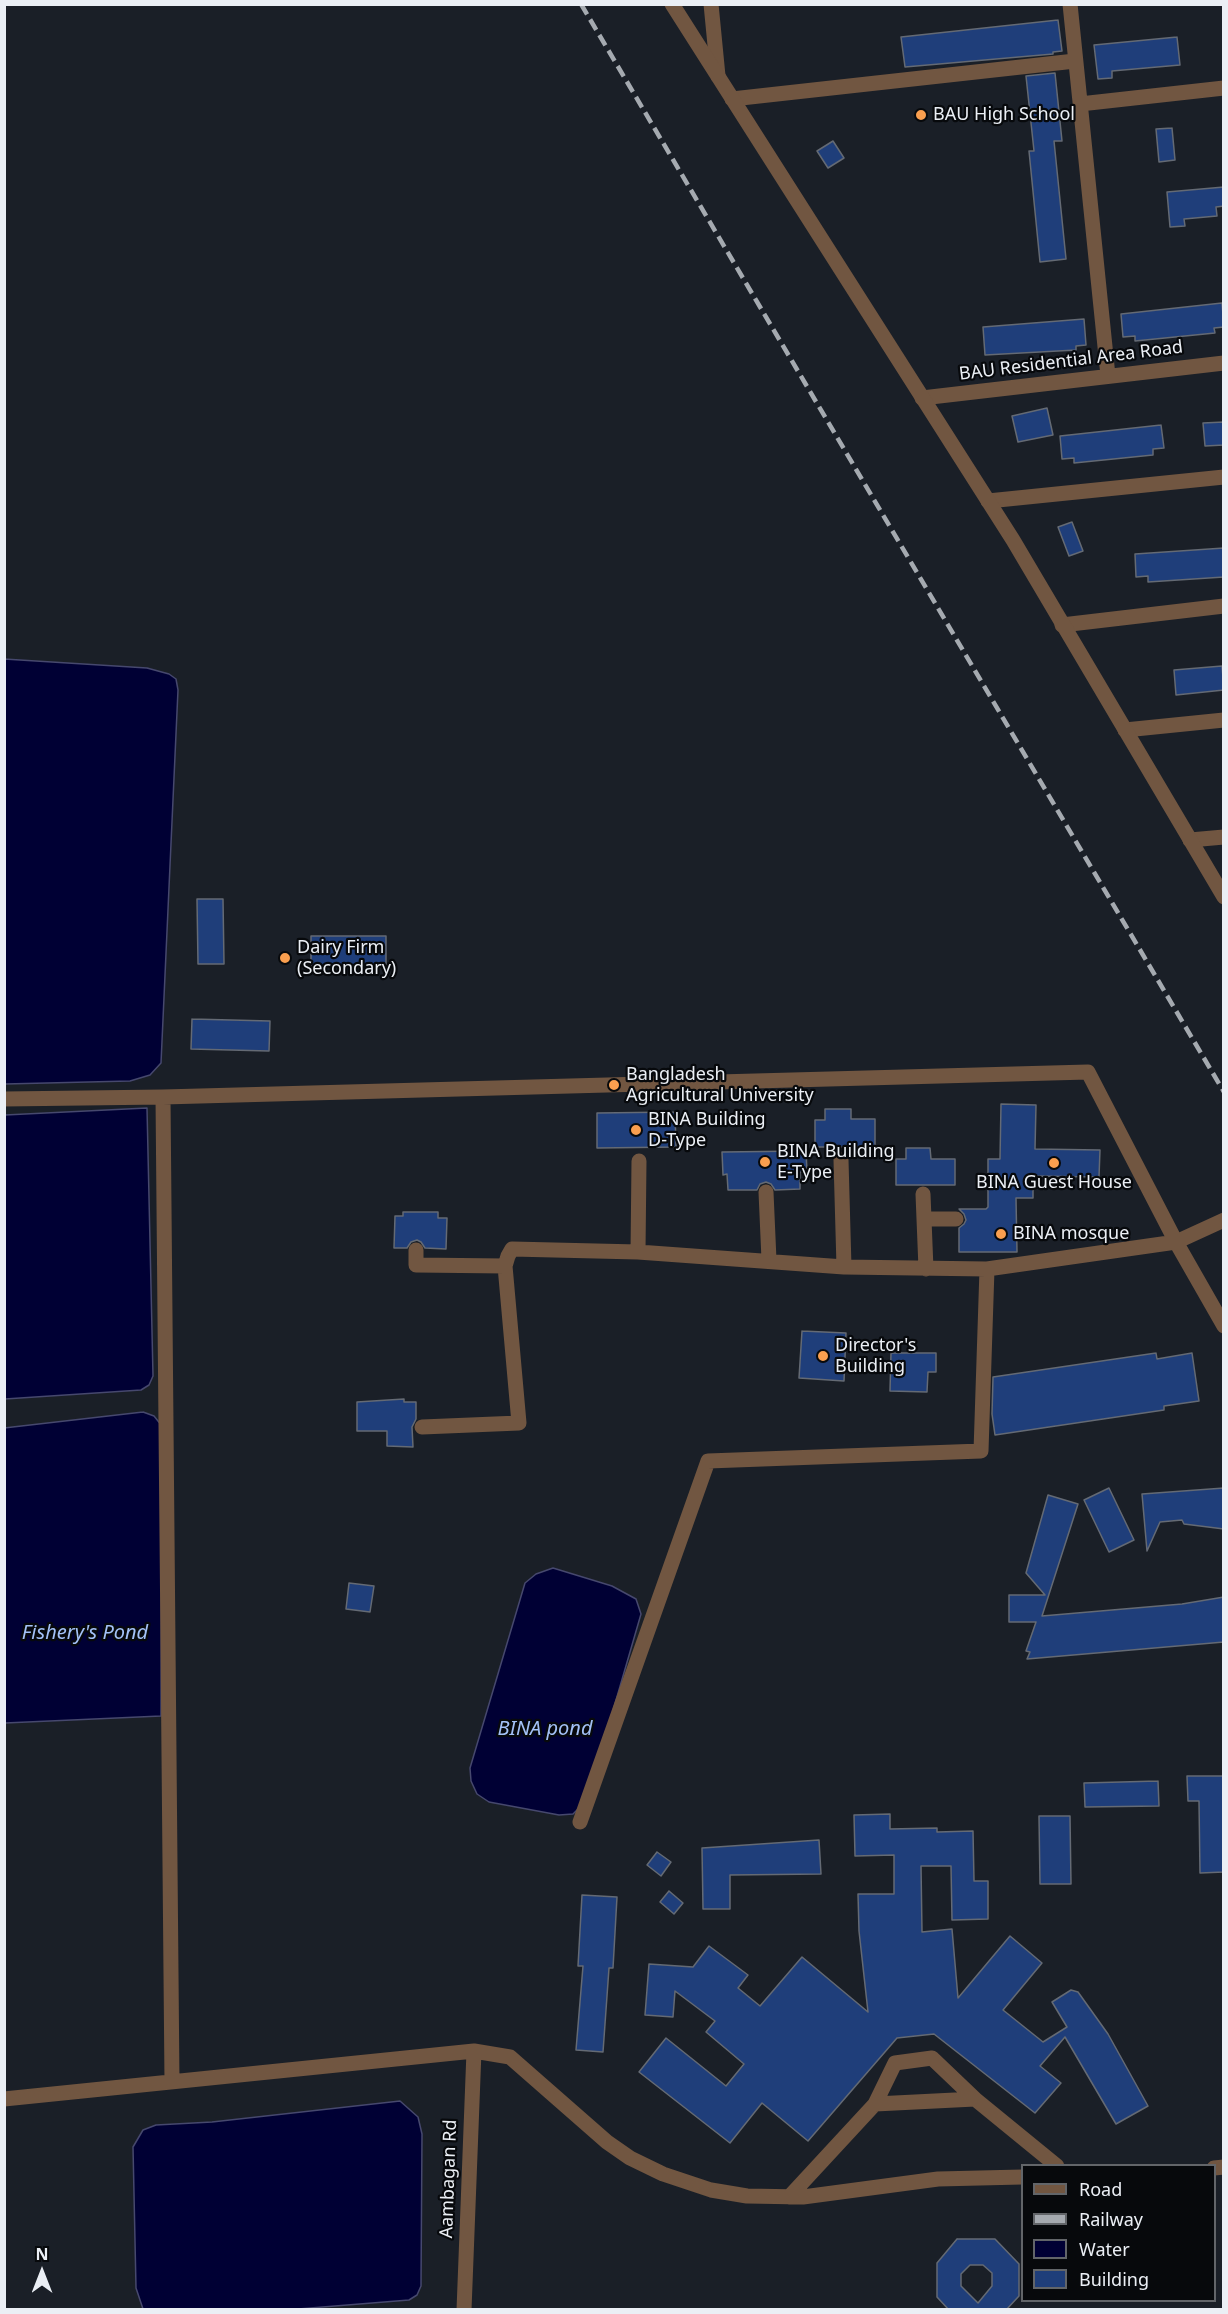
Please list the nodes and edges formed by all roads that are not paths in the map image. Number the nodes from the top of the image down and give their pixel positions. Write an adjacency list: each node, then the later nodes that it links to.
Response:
1 (672, 4): 5 (street)
2 (711, 4): 5 (street)
3 (1070, 4): 4 (street)
4 (1075, 61): 7 (street); 8 (street)
5 (718, 76): 7 (street)
6 (1224, 88): 8 (street)
7 (732, 99): 11 (street)
8 (1080, 104): 10 (street)
9 (1224, 363): 10 (street, BAU Residential Area Road)
10 (1108, 376): 11 (street, BAU Residential Area Road)
11 (922, 398): 13 (street)
12 (1224, 477): 13 (street)
13 (988, 501): 15 (street)
14 (1224, 606): 15 (street)
15 (1062, 624): 17 (street)
16 (1224, 720): 17 (street)
17 (1125, 730): 19 (street)
18 (1224, 837): 19 (street)
19 (1190, 840): 20 (street)
20 (1224, 897)
21 (163, 1097): 22 (street); 30 (street); 42 (street)
22 (4, 1099)
23 (841, 1160): 35 (street)
24 (639, 1161): 32 (street)
25 (766, 1192): 33 (street)
26 (923, 1194): 27 (street)
27 (924, 1219): 28 (street); 36 (street)
28 (956, 1219)
29 (1224, 1220): 30 (street)
30 (1176, 1242): 37 (street); 38 (street)
31 (416, 1250): 34 (street)
32 (638, 1252): 33 (street); 34 (street)
33 (769, 1260): 35 (street)
34 (505, 1266): 39 (street)
35 (844, 1267): 36 (street)
36 (926, 1269): 37 (street)
37 (987, 1269): 40 (street)
38 (1224, 1326)
39 (422, 1427)
40 (580, 1822)
41 (474, 2051): 42 (street); 48 (street); 49 (street, Aambagan Rd)
42 (172, 2082): 43 (street)
43 (4, 2099)
44 (975, 2099): 45 (street); 45 (street); 46 (street)
45 (875, 2104): 48 (street)
46 (1055, 2164)
47 (1021, 2177): 48 (street)
48 (789, 2197)
49 (464, 2310)

